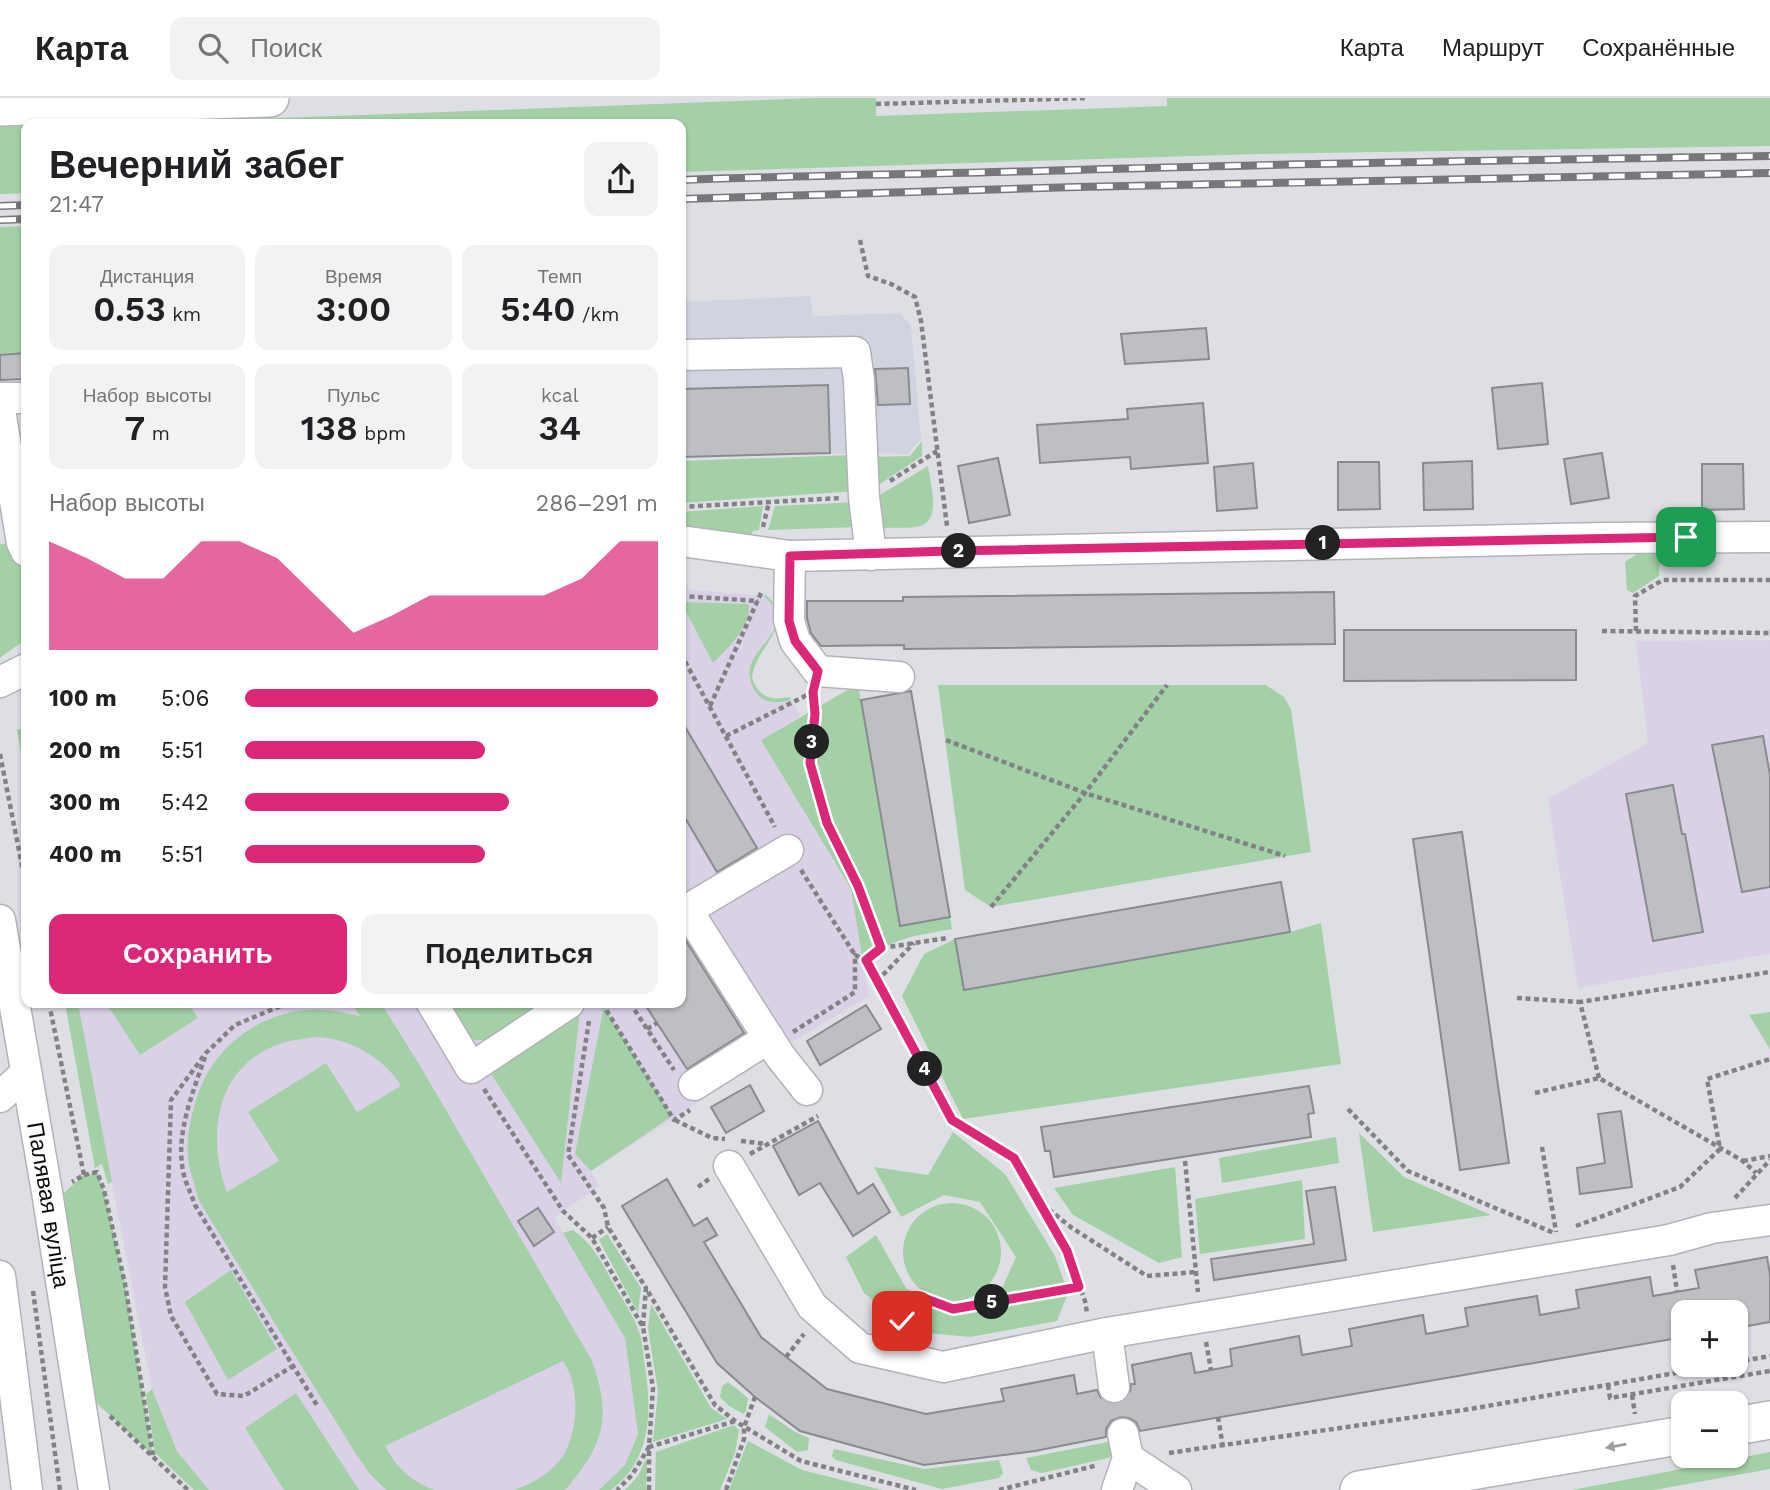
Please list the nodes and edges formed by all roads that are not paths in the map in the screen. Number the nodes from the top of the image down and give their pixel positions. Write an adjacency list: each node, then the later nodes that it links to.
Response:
1 (270, 98): 2 (main road)
2 (0, 107)
3 (686, 355): 10 (street)
4 (0, 398): 5 (street)
5 (21, 398)
6 (0, 410): 7 (street)
7 (21, 537)
8 (1770, 537): 10 (street)
9 (686, 542): 11 (street)
10 (871, 555): 11 (street)
11 (790, 556): 13 (street)
12 (21, 671): 14 (street)
13 (899, 677)
14 (0, 682)
15 (788, 850): 19 (street)
16 (0, 920): 20 (street, Палявая вуліца)
17 (435, 1008): 18 (street)
18 (579, 1010)
19 (769, 1038): 21 (street); 22 (street)
20 (25, 1074): 23 (street); 36 (street, Палявая вуліца)
21 (694, 1085)
22 (807, 1090)
23 (0, 1097)
24 (729, 1166): 27 (street)
25 (1770, 1220): 27 (street)
26 (0, 1276): 28 (street)
27 (1099, 1336): 29 (street)
28 (5, 1354): 35 (street)
29 (1114, 1387)
30 (0, 1420): 34 (street)
31 (1770, 1420): 32 (main road)
32 (1748, 1424)
33 (1671, 1437): 39 (main road, one-way to 39)
34 (9, 1490)
35 (27, 1490)
36 (94, 1490)
37 (1117, 1490): 38 (street)
38 (1176, 1490)
39 (1359, 1490)

